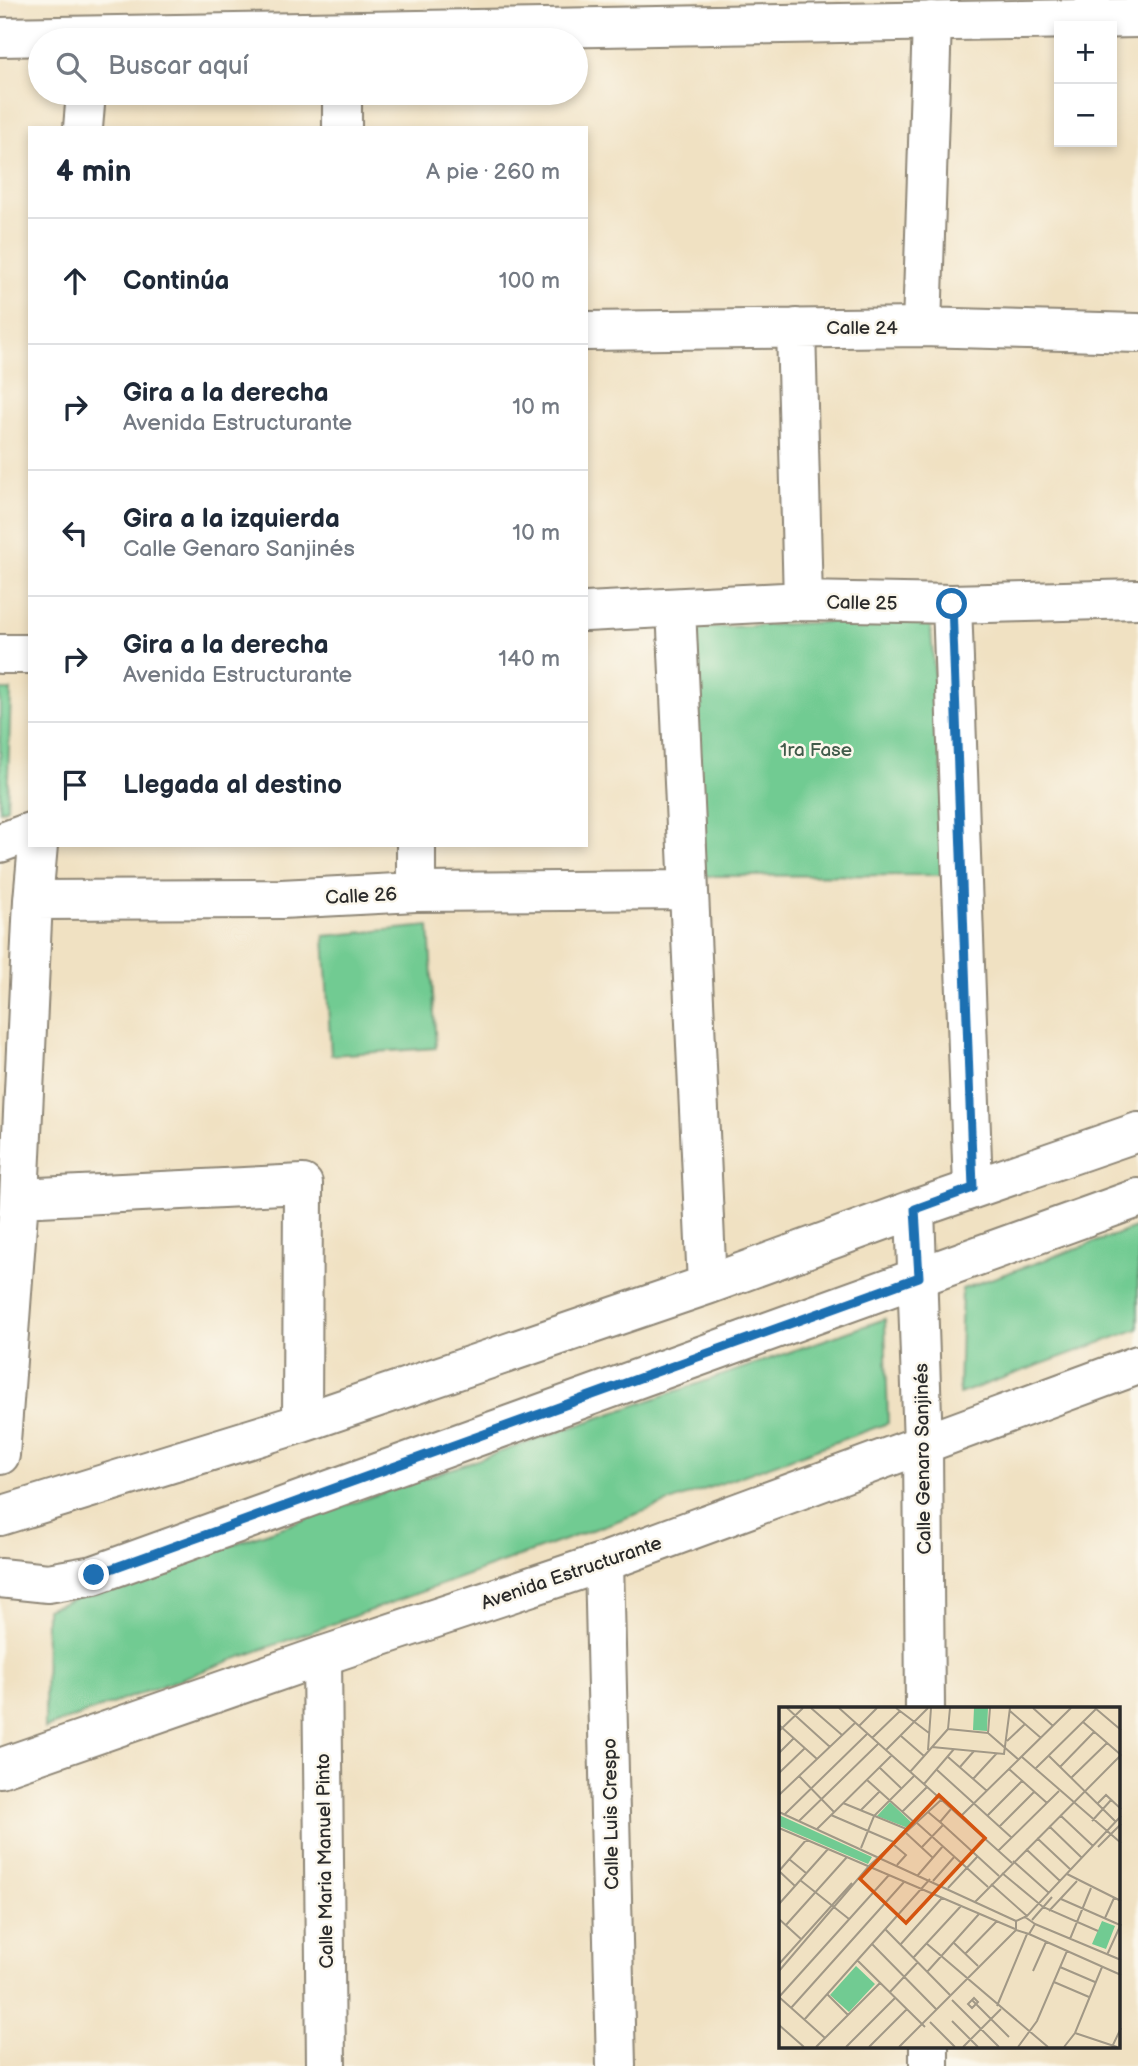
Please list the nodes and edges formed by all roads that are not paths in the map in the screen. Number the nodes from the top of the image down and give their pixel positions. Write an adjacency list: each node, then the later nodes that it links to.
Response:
1 (555, 14): 3 (street); 4 (street)
2 (1138, 18): 3 (street)
3 (932, 21): 11 (street)
4 (419, 28)
5 (0, 37): 6 (street)
6 (28, 37)
7 (85, 105): 9 (street)
8 (342, 105): 10 (street)
9 (83, 126)
10 (342, 126)
11 (922, 327): 12 (street, Calle 24); 14 (street, Calle 24)
12 (796, 328): 13 (street, Calle 24); 16 (street)
13 (588, 331)
14 (1138, 333)
15 (1138, 599): 17 (street, Calle 25)
16 (803, 601): 17 (street, Calle 25); 18 (street, Calle 25)
17 (952, 604): 31 (street)
18 (676, 608): 19 (street, Calle 25); 26 (street)
19 (588, 612)
20 (28, 653): 21 (street)
21 (0, 654)
22 (28, 833): 23 (street)
23 (0, 843)
24 (38, 847): 28 (street)
25 (416, 847): 27 (street)
26 (688, 890): 27 (street, Calle 26); 36 (street)
27 (416, 892): 28 (street, Calle 26)
28 (33, 900): 30 (street)
29 (1138, 1132): 31 (street)
30 (11, 1153): 32 (street)
31 (973, 1188): 34 (street)
32 (19, 1198): 38 (street); 40 (street)
33 (1138, 1198): 35 (street)
34 (915, 1209): 35 (street, Calle Genaro Sanjinés); 36 (street)
35 (919, 1277): 39 (street, Calle Genaro Sanjinés); 43 (street)
36 (707, 1285): 38 (street)
37 (1138, 1364): 39 (street, Avenida Estructurante)
38 (302, 1423): 41 (street)
39 (923, 1445): 42 (street, Avenida Estructurante); 45 (street, Calle Genaro Sanjinés)
40 (0, 1455)
41 (0, 1516)
42 (604, 1562): 44 (street, Avenida Estructurante); 49 (street, Calle Luis Crespo)
43 (0, 1578)
44 (322, 1656): 46 (street, Avenida Estructurante); 48 (street, Calle Maria Manuel Pinto)
45 (925, 1707)
46 (0, 1769)
47 (929, 2048): 50 (street)
48 (326, 2066)
49 (616, 2066)
50 (929, 2066)

